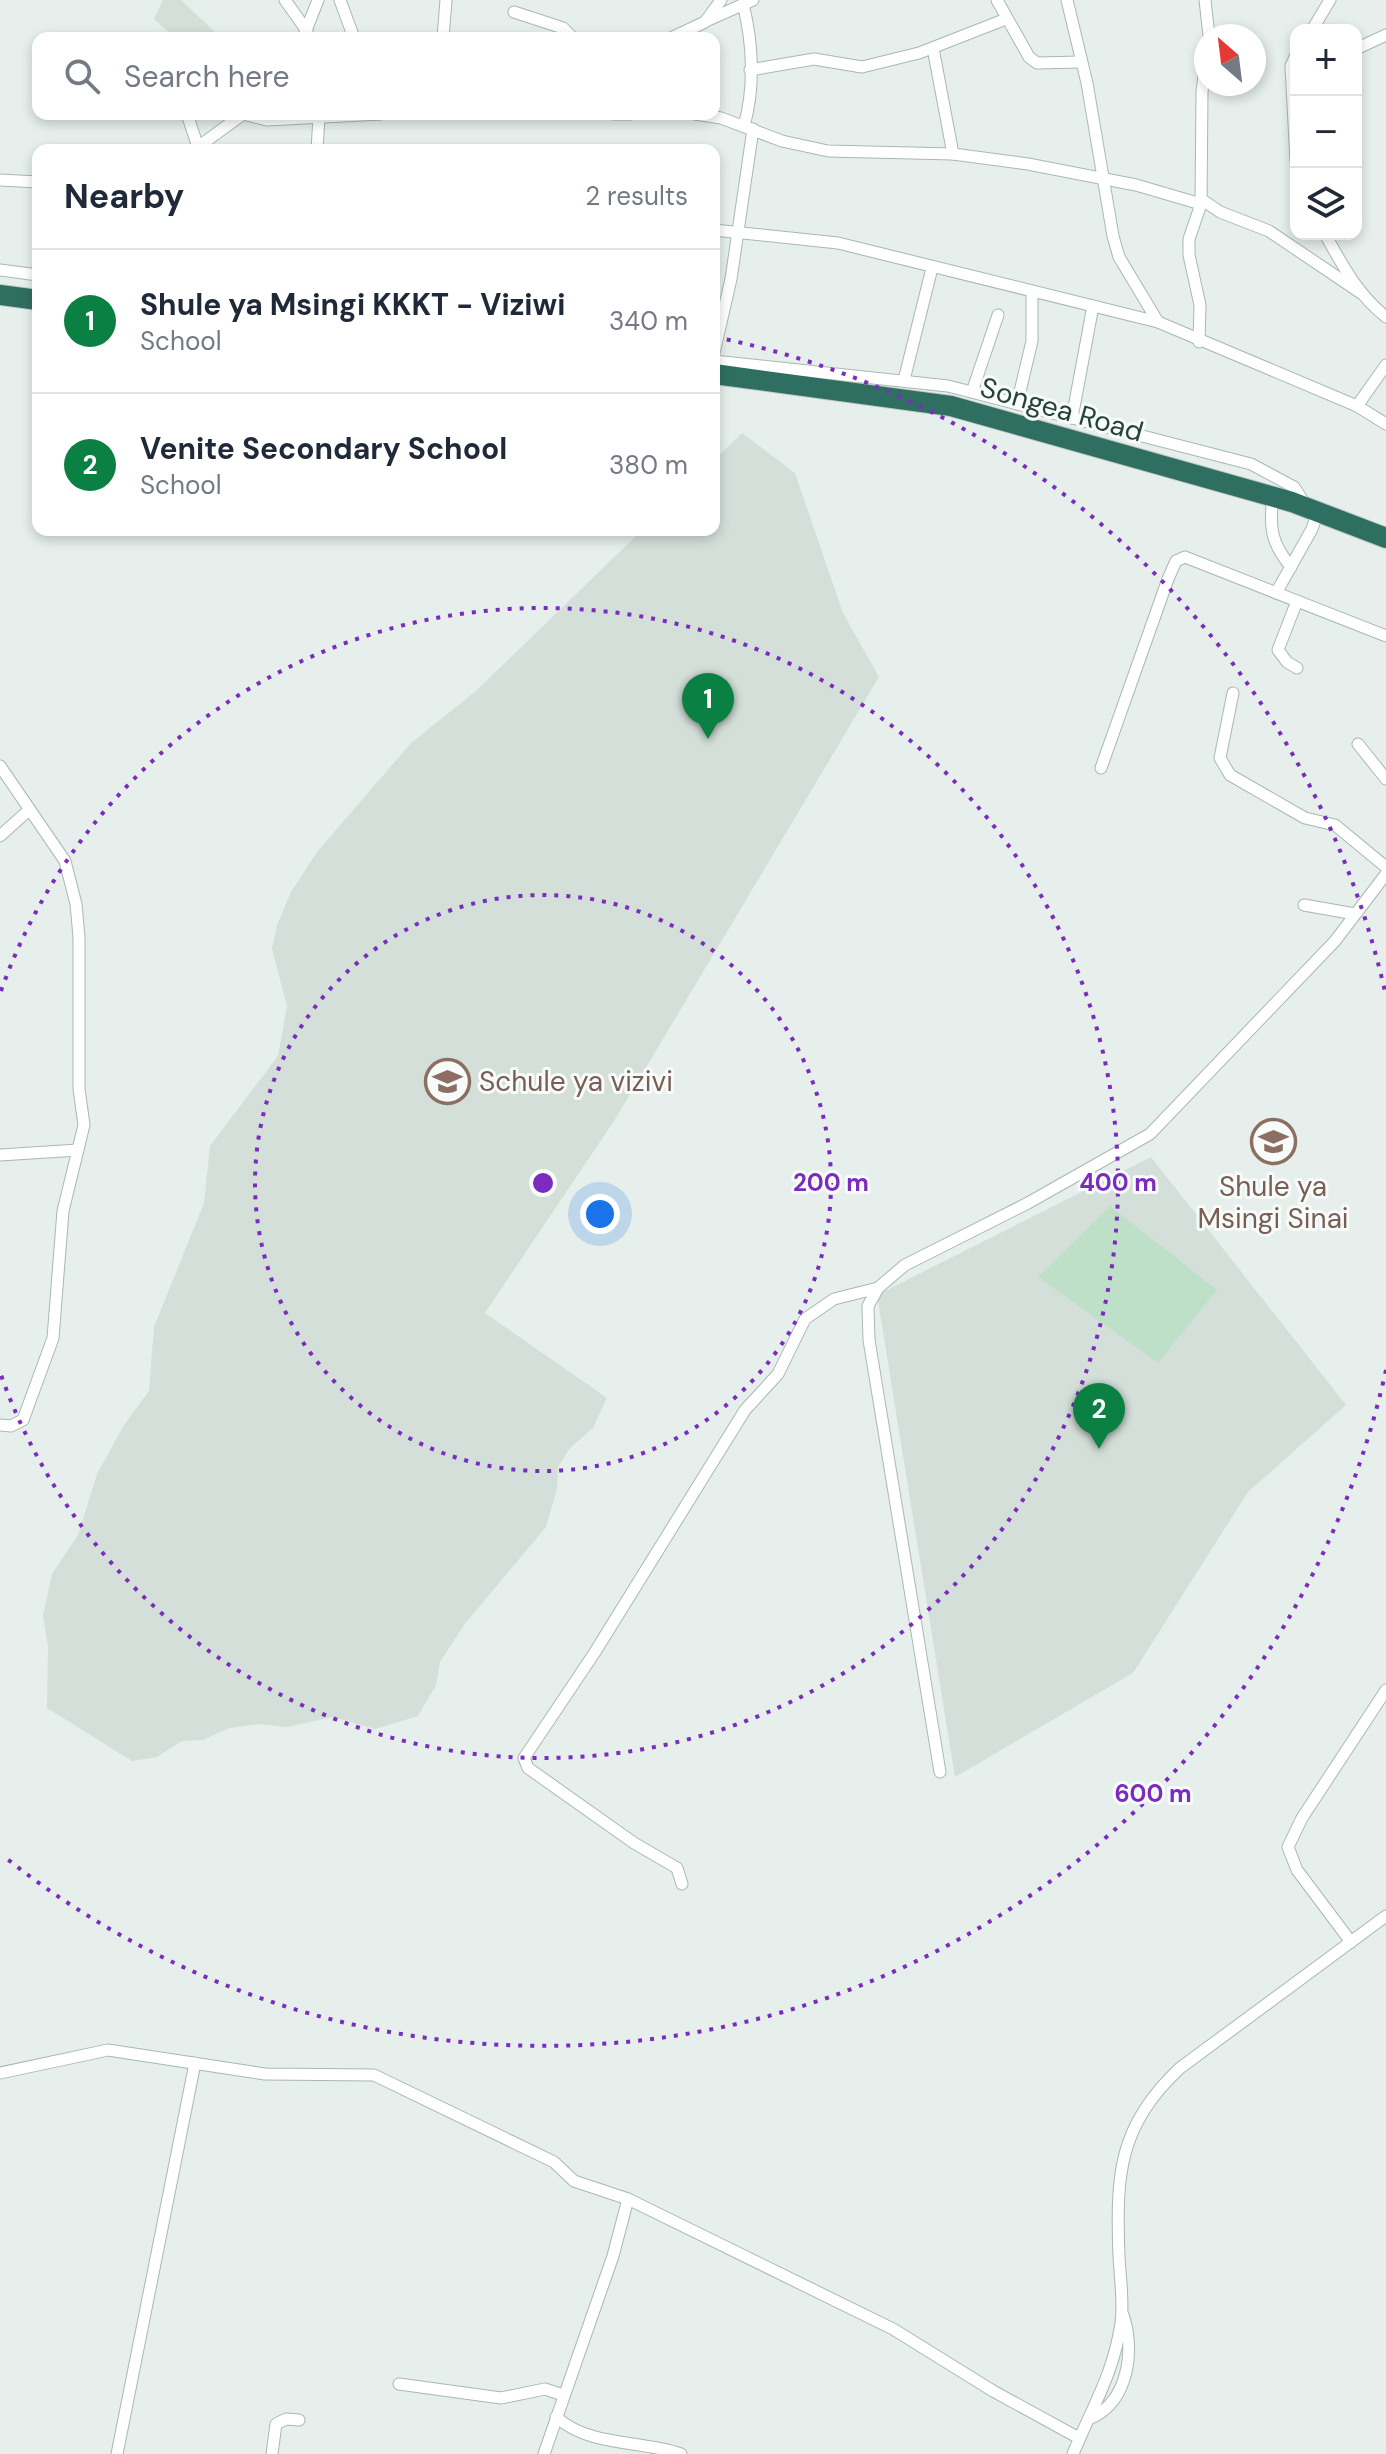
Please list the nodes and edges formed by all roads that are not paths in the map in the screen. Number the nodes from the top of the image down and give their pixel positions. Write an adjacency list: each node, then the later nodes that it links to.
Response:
1 (285, 0): 16 (street)
2 (318, 0): 17 (street)
3 (340, 0): 18 (street)
4 (446, 0): 19 (street)
5 (721, 0): 13 (street)
6 (997, 0): 12 (street)
7 (1067, 0): 25 (street)
8 (1205, 0): 14 (street)
9 (1330, 0): 15 (street)
10 (748, 2): 13 (street); 26 (street)
11 (514, 12): 20 (street)
12 (1006, 19): 24 (street); 25 (street)
13 (705, 22): 21 (street)
14 (1208, 24)
15 (1316, 24)
16 (304, 32)
17 (306, 32)
18 (352, 32)
19 (443, 32)
20 (567, 32)
21 (684, 32)
22 (1386, 35): 23 (street)
23 (1362, 46)
24 (933, 48): 26 (street); 36 (street)
25 (1080, 62): 37 (street)
26 (750, 70): 32 (street)
27 (1202, 96): 40 (street)
28 (189, 120): 33 (street)
29 (235, 120): 34 (street)
30 (319, 120): 35 (street)
31 (718, 120): 32 (street)
32 (749, 128): 36 (street); 42 (street)
33 (195, 144)
34 (203, 144)
35 (317, 144)
36 (953, 154): 37 (street)
37 (1103, 178): 40 (street); 54 (street)
38 (0, 180): 39 (street)
39 (32, 182)
40 (1201, 202): 48 (street); 56 (street)
41 (720, 230): 42 (street)
42 (739, 231): 44 (street); 55 (street)
43 (1329, 240): 48 (street)
44 (932, 268): 47 (street); 60 (street)
45 (0, 270): 46 (street)
46 (32, 274)
47 (1032, 291): 51 (street); 62 (street)
48 (1361, 293): 53 (street)
49 (0, 295): 50 (highway)
50 (32, 299)
51 (1093, 306): 54 (street); 64 (street)
52 (998, 315): 61 (street)
53 (1386, 317)
54 (1158, 322): 56 (street)
55 (720, 324)
56 (1199, 342): 63 (street)
57 (720, 362): 60 (street)
58 (1386, 365): 63 (street)
59 (720, 375): 66 (highway, Songea Road)
60 (904, 380): 61 (street)
61 (972, 392): 62 (street)
62 (1017, 404): 64 (street)
63 (1357, 406): 65 (street)
64 (1072, 418): 67 (street)
65 (1386, 424)
66 (1273, 496): 67 (highway, Songea Road); 69 (street)
67 (1313, 509): 68 (highway, Songea Road); 69 (street)
68 (1386, 538)
69 (1291, 567): 70 (street)
70 (1276, 593): 71 (street); 77 (street)
71 (1297, 601): 72 (street); 73 (street)
72 (1386, 636)
73 (1297, 668)
74 (1233, 693): 81 (street)
75 (1358, 744): 78 (street)
76 (0, 766): 79 (street)
77 (1101, 768)
78 (1386, 779)
79 (29, 810): 80 (street); 85 (street)
80 (0, 836)
81 (1386, 867)
82 (1386, 874): 84 (street)
83 (1304, 905): 84 (street)
84 (1355, 914): 87 (street)
85 (78, 1150): 86 (street); 88 (street)
86 (0, 1155)
87 (878, 1288): 90 (street); 91 (street)
88 (0, 1425)
89 (1386, 1690): 93 (street)
90 (940, 1772)
91 (682, 1884)
92 (1386, 1916): 93 (street)
93 (1351, 1942): 101 (street)
94 (195, 2063): 95 (street); 96 (street); 102 (street)
95 (0, 2073)
96 (628, 2199): 98 (street); 101 (street)
97 (399, 2384): 98 (street)
98 (563, 2395): 99 (street)
99 (556, 2417): 104 (street); 105 (street)
100 (299, 2420): 103 (street)
101 (1076, 2446): 106 (street)
102 (117, 2454)
103 (272, 2454)
104 (544, 2454)
105 (681, 2454)
106 (1060, 2454)

